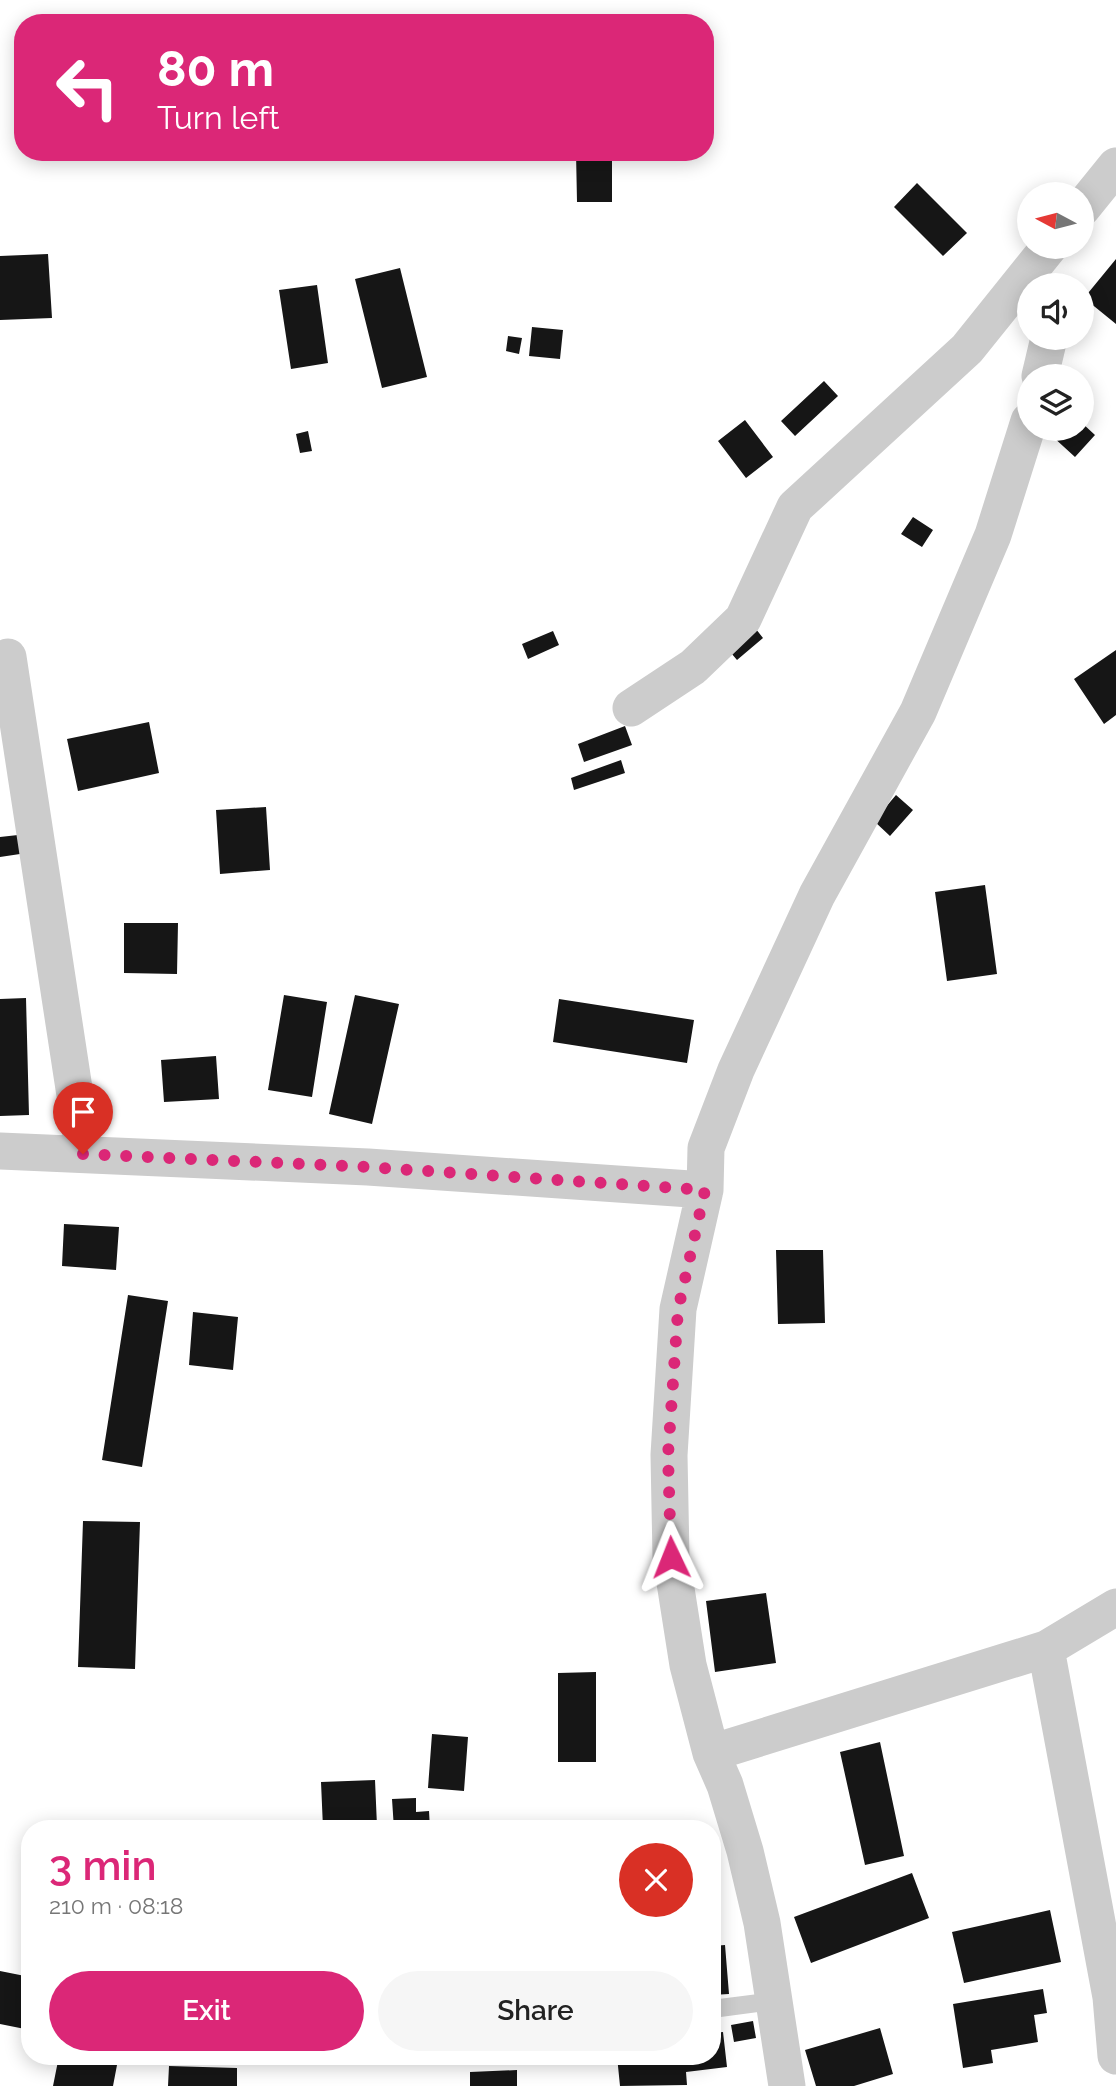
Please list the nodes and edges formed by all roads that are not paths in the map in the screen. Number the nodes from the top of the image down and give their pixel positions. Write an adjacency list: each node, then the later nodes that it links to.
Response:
1 (1116, 166): 2 (street)
2 (1094, 193)
3 (1040, 259): 6 (street)
4 (1023, 441): 9 (street)
5 (8, 657): 8 (street)
6 (631, 708)
7 (0, 1151): 8 (street)
8 (83, 1154): 9 (street)
9 (705, 1190): 12 (street)
10 (1116, 1607): 11 (street)
11 (1046, 1648): 12 (street); 15 (street)
12 (711, 1753): 13 (street)
13 (775, 2001): 14 (lane); 16 (street)
14 (721, 2009)
15 (1116, 2056)
16 (787, 2086)

